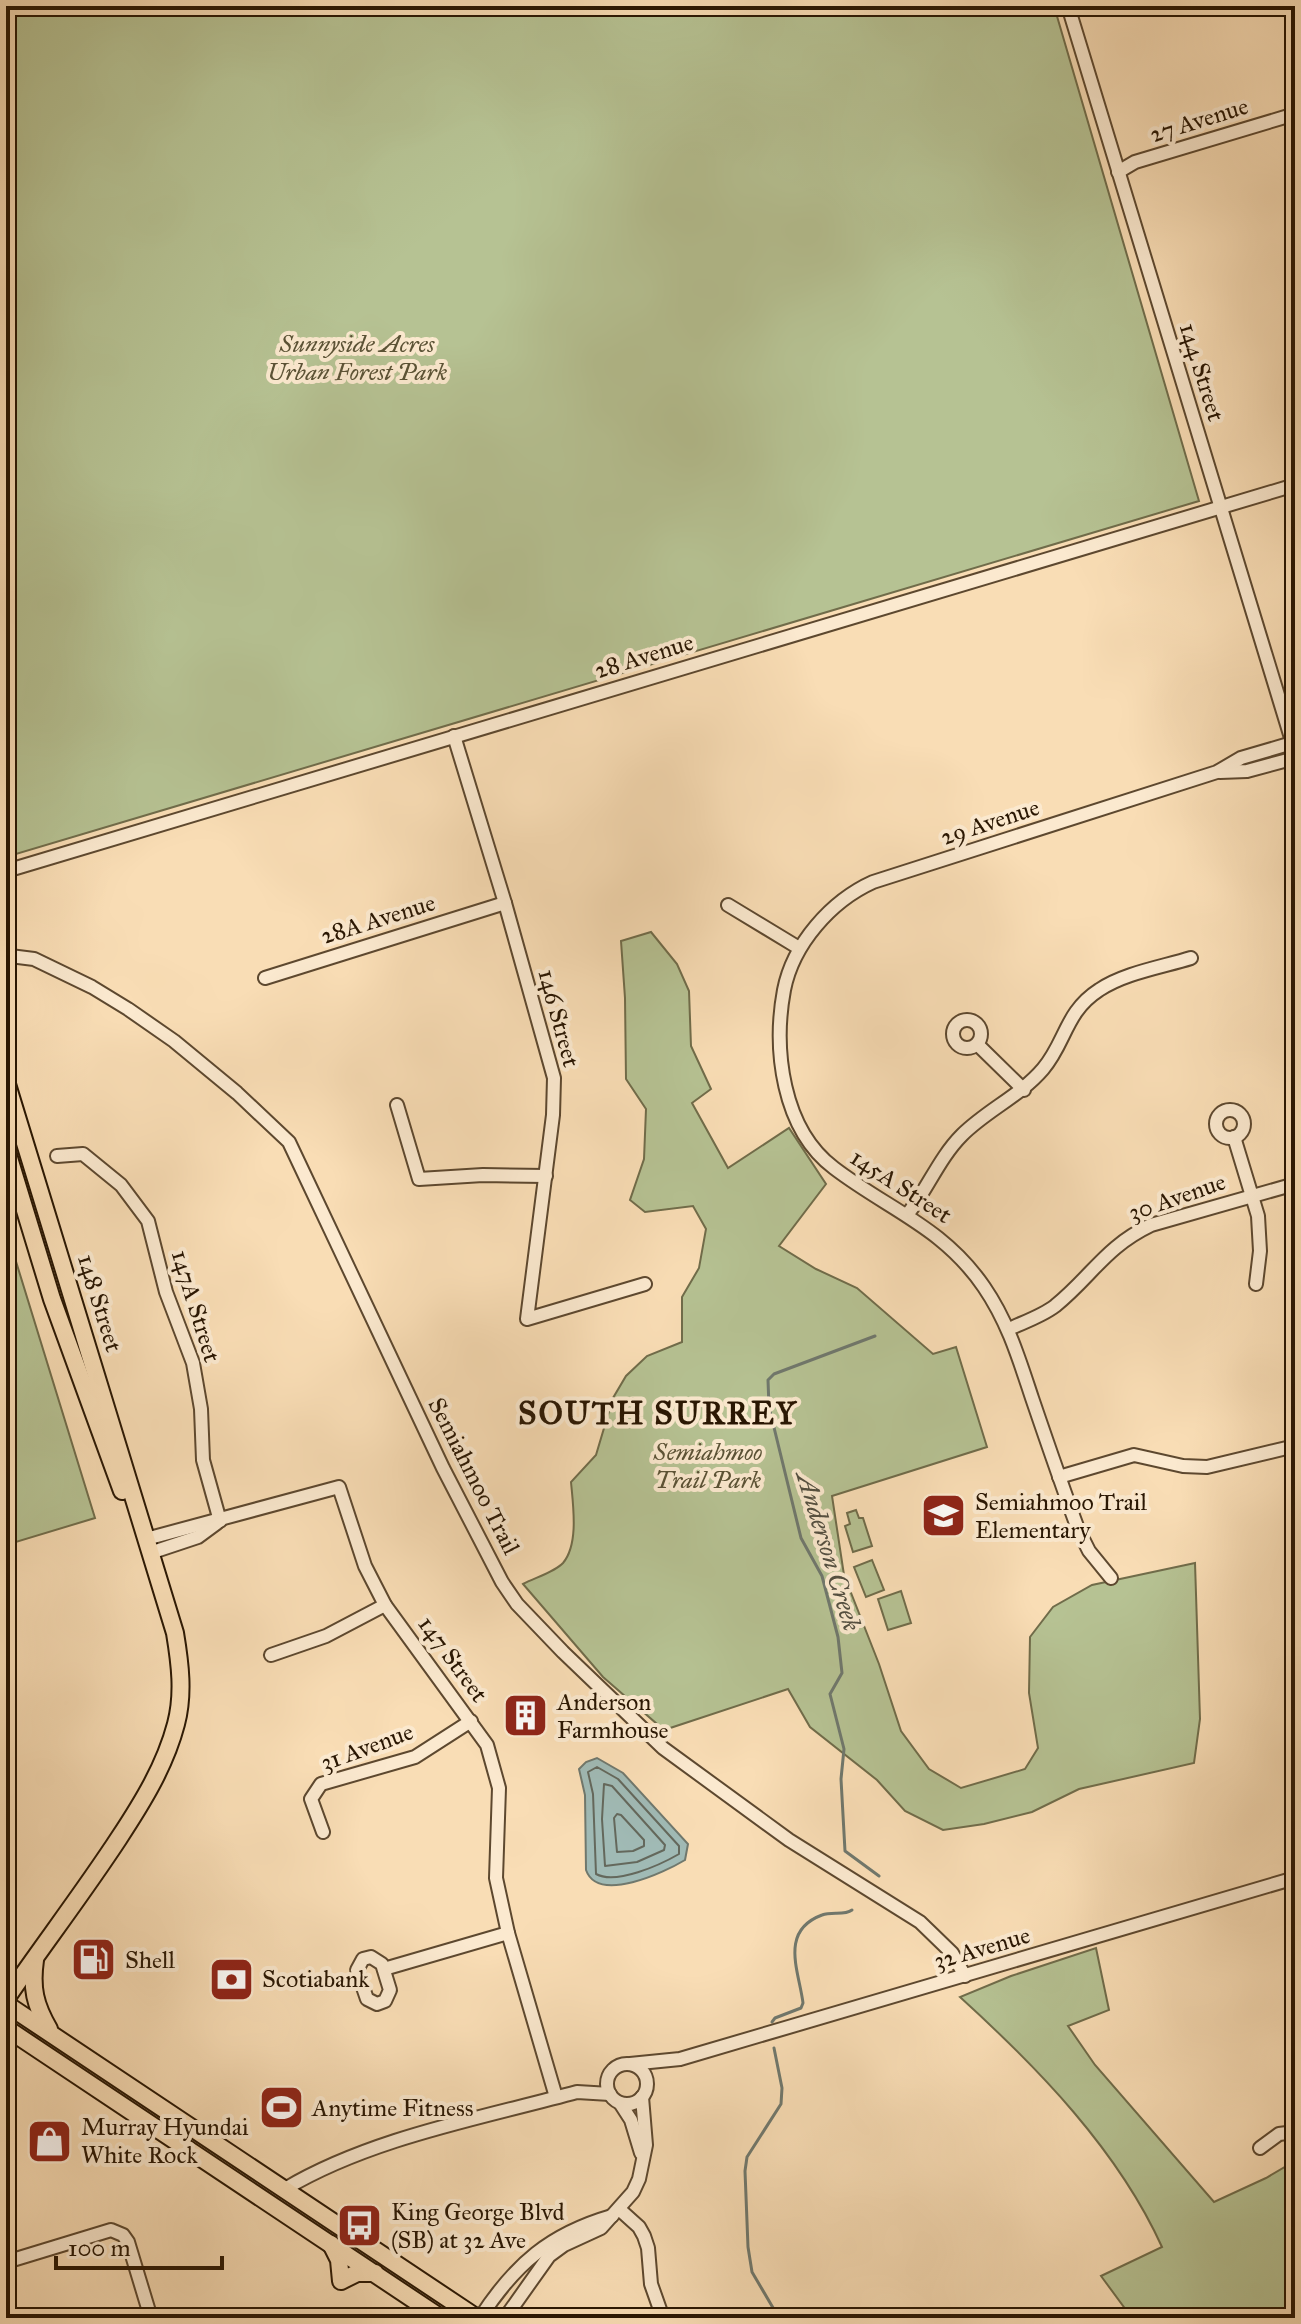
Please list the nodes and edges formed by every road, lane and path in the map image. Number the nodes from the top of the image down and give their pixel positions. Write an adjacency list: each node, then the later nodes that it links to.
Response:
1 (1068, 6): 3 (street, 144 Street)
2 (1295, 114): 3 (street, 27 Avenue)
3 (1118, 172): 5 (street, 144 Street)
4 (1295, 485): 5 (street, 28 Avenue)
5 (1220, 507): 6 (street, 28 Avenue); 7 (street, 144 Street)
6 (454, 736): 10 (street, 28 Avenue); 11 (street, 146 Street)
7 (1294, 747): 9 (street, 29 Avenue)
8 (1295, 758): 9 (street, 29 Avenue)
9 (1217, 772): 13 (street, 29 Avenue)
10 (6, 871)
11 (505, 903): 16 (street, 28A Avenue); 24 (street, 146 Street)
12 (728, 905): 13 (street)
13 (799, 948): 27 (street, 145A Street)
14 (10, 956): 45 (street, Semiahmoo Trail)
15 (1191, 958): 19 (street)
16 (265, 978)
17 (977, 1044): 19 (street)
18 (6, 1081): 34 (main road, 148 Street)
19 (1024, 1090): 27 (street)
20 (397, 1105): 24 (street)
21 (1234, 1137): 26 (street)
22 (6, 1148): 34 (main road, 148 Street)
23 (57, 1156): 33 (street, 147A Street)
24 (546, 1176): 28 (street, 146 Street)
25 (1295, 1184): 26 (street, 30 Avenue)
26 (1251, 1195): 29 (street); 30 (street, 30 Avenue)
27 (907, 1215): 30 (street, 145A Street)
28 (645, 1284)
29 (1256, 1284)
30 (1009, 1329): 32 (street, 145A Street)
31 (1295, 1446): 32 (street)
32 (1059, 1477): 35 (street, 145A Street)
33 (220, 1521): 34 (street); 36 (street, 147 Street)
34 (148, 1546): 39 (main road, 148 Street)
35 (1111, 1578)
36 (385, 1605): 37 (street); 38 (street, 147 Street)
37 (271, 1655)
38 (471, 1721): 40 (street, 31 Avenue); 42 (street, 147 Street)
39 (161, 1767): 43 (main road, 148 Street); 46 (main road, 148 Street)
40 (323, 1832)
41 (1295, 1878): 45 (street, 32 Avenue)
42 (508, 1933): 44 (street); 56 (street, 147 Street)
43 (35, 1956): 47 (main road, 148 Street); 49 (main road)
44 (384, 1969)
45 (965, 1976): 50 (street, 32 Avenue)
46 (6, 1982)
47 (6, 2001): 49 (main road)
48 (6, 2028): 60 (main road)
49 (52, 2034): 62 (main road)
50 (680, 2059): 51 (street, 32 Avenue); 54 (street, 32 Avenue)
51 (630, 2064): 52 (street); 54 (street)
52 (609, 2074): 53 (street); 55 (street)
53 (577, 2092): 55 (street); 56 (street)
54 (645, 2092): 57 (street); 61 (street)
55 (610, 2094): 57 (street)
56 (556, 2097): 62 (street)
57 (620, 2103): 61 (street)
58 (1295, 2132): 59 (street)
59 (1260, 2148)
60 (196, 2153): 62 (main road); 64 (main road)
61 (642, 2160): 63 (street)
62 (285, 2189): 69 (main road)
63 (616, 2212): 69 (street); 70 (street); 71 (street)
64 (330, 2243): 66 (main road); 66 (main road)
65 (6, 2262): 67 (street)
66 (375, 2273): 68 (main road)
67 (151, 2318)
68 (441, 2318)
69 (478, 2318)
70 (505, 2318)
71 (663, 2318)

